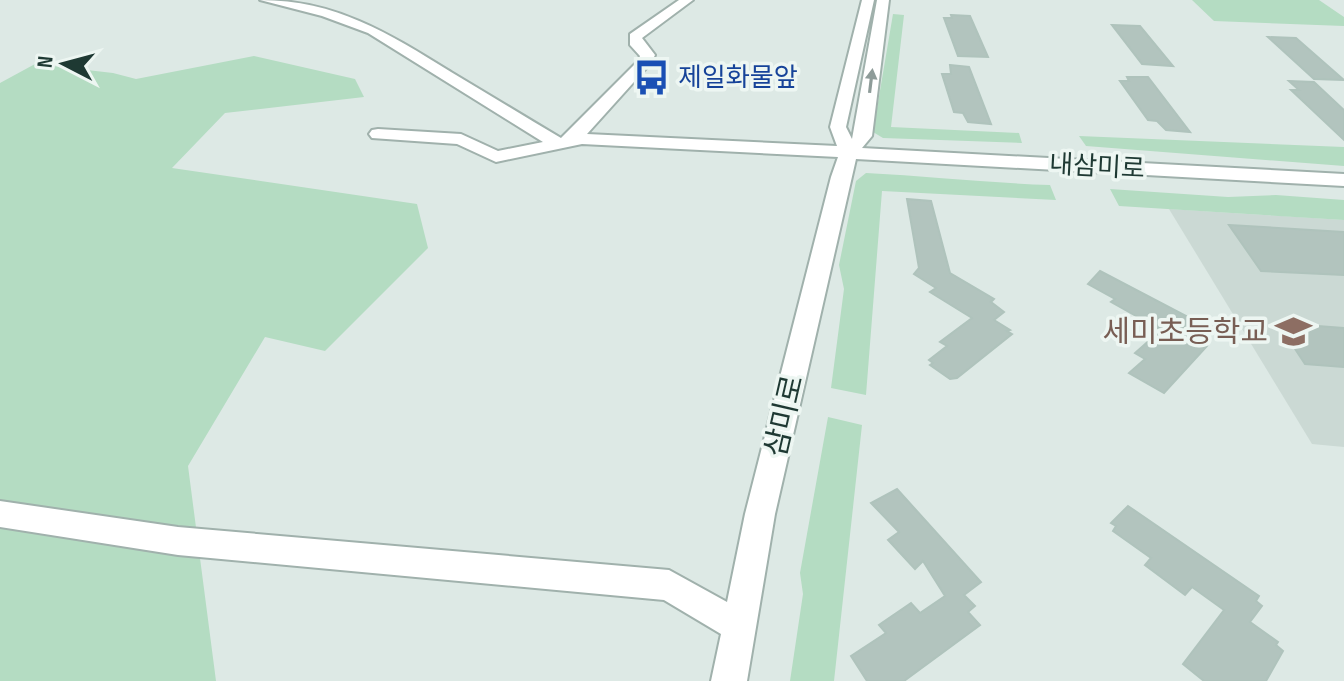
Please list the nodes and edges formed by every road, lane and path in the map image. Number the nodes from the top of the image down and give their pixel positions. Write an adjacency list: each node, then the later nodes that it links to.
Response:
1 (266, 0): 6 (street)
2 (687, 0): 6 (street)
3 (868, 0): 7 (street)
4 (883, 0): 7 (street, 삼미로, one-way to 4)
5 (378, 134): 6 (street)
6 (564, 141): 7 (street, 내삼미로)
7 (849, 153): 8 (street, 내삼미로); 10 (street, 삼미로)
8 (1344, 180)
9 (0, 514): 10 (street)
10 (738, 626): 11 (street, 삼미로)
11 (729, 681)

